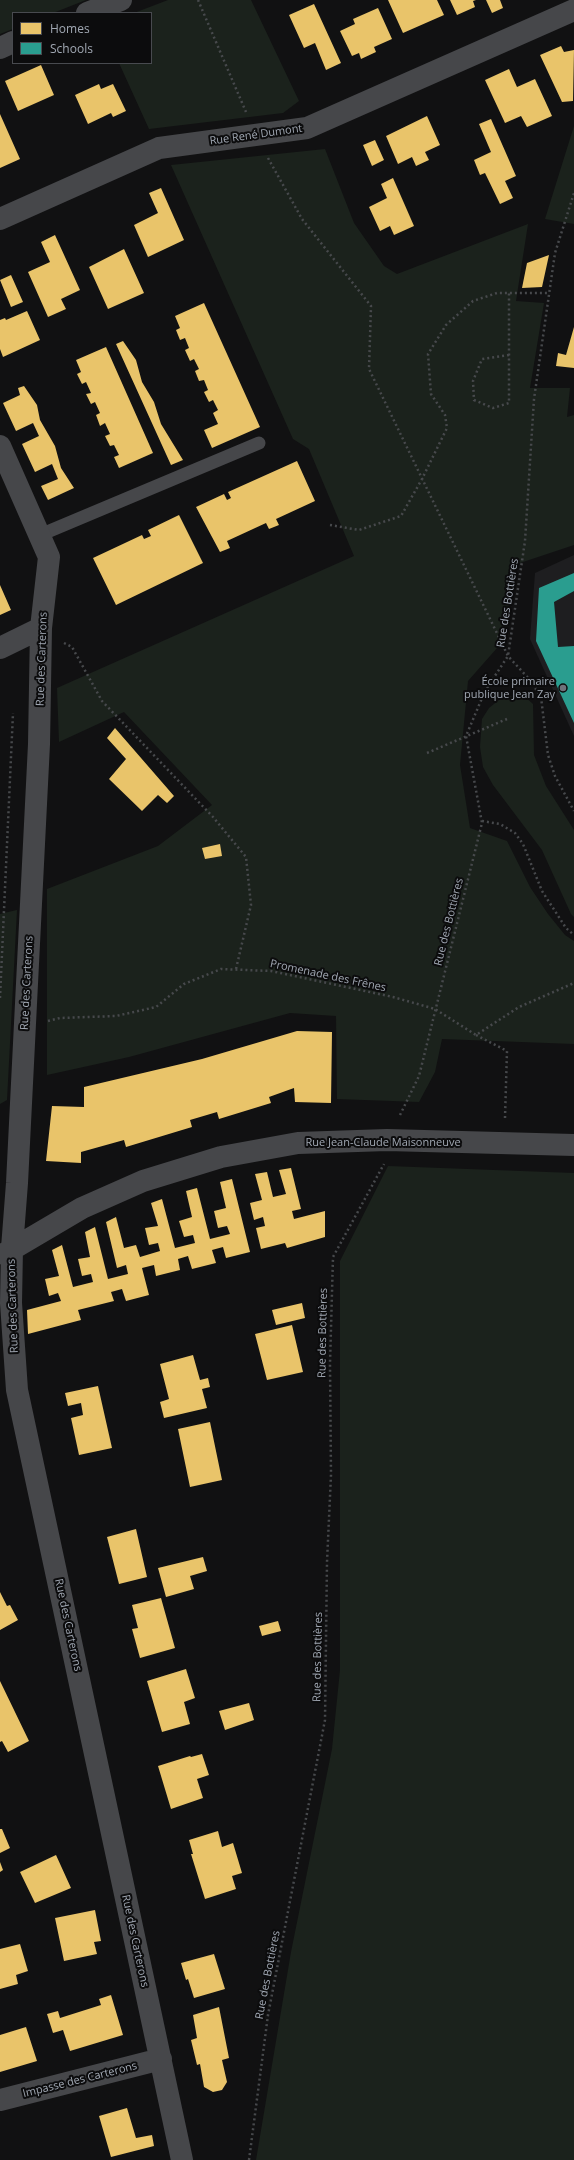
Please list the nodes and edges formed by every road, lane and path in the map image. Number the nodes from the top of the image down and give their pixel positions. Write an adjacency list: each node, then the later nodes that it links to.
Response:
1 (121, 0): 4 (street)
2 (198, 0): 7 (path)
3 (574, 10): 7 (street, Rue René Dumont)
4 (90, 12)
5 (12, 42): 6 (street)
6 (0, 48)
7 (256, 136): 9 (street, Rue René Dumont); 15 (path)
8 (574, 193): 11 (path, Rue des Bottières)
9 (0, 219)
10 (509, 293): 11 (path); 12 (path); 15 (path)
11 (549, 293): 20 (path, Rue des Bottières)
12 (509, 355): 12 (path)
13 (259, 443): 17 (lane)
14 (0, 446): 17 (street, Rue des Carterons)
15 (422, 479): 16 (path); 20 (path)
16 (330, 525)
17 (40, 535): 18 (street, Rue des Carterons)
18 (41, 628): 19 (street); 28 (path); 32 (street, Rue des Carterons)
19 (0, 648)
20 (508, 656): 23 (path, Rue des Bottières); 25 (path)
21 (14, 712): 30 (path)
22 (507, 719): 23 (path)
23 (466, 736): 24 (path); 26 (path, Rue des Bottières)
24 (427, 753)
25 (574, 811)
26 (482, 821): 27 (path); 31 (path, Rue des Bottières)
27 (574, 935)
28 (236, 969): 31 (path, Promenade des Frênes); 32 (path, Promenade des Frênes)
29 (574, 982): 33 (path)
30 (0, 998)
31 (435, 1009): 33 (path, Promenade des Frênes); 34 (path, Rue des Bottières)
32 (25, 1027): 38 (street, Rue des Carterons)
33 (476, 1035): 35 (path, Promenade des Frênes)
34 (400, 1115)
35 (505, 1118)
36 (574, 1145): 38 (street, Rue Jean-Claude Maisonneuve)
37 (386, 1162): 42 (path, Rue des Bottières)
38 (6, 1252): 39 (street, Rue des Carterons)
39 (160, 2059): 40 (street, Impasse des Carterons); 41 (street, Rue des Carterons)
40 (0, 2100)
41 (182, 2160)
42 (248, 2160)

